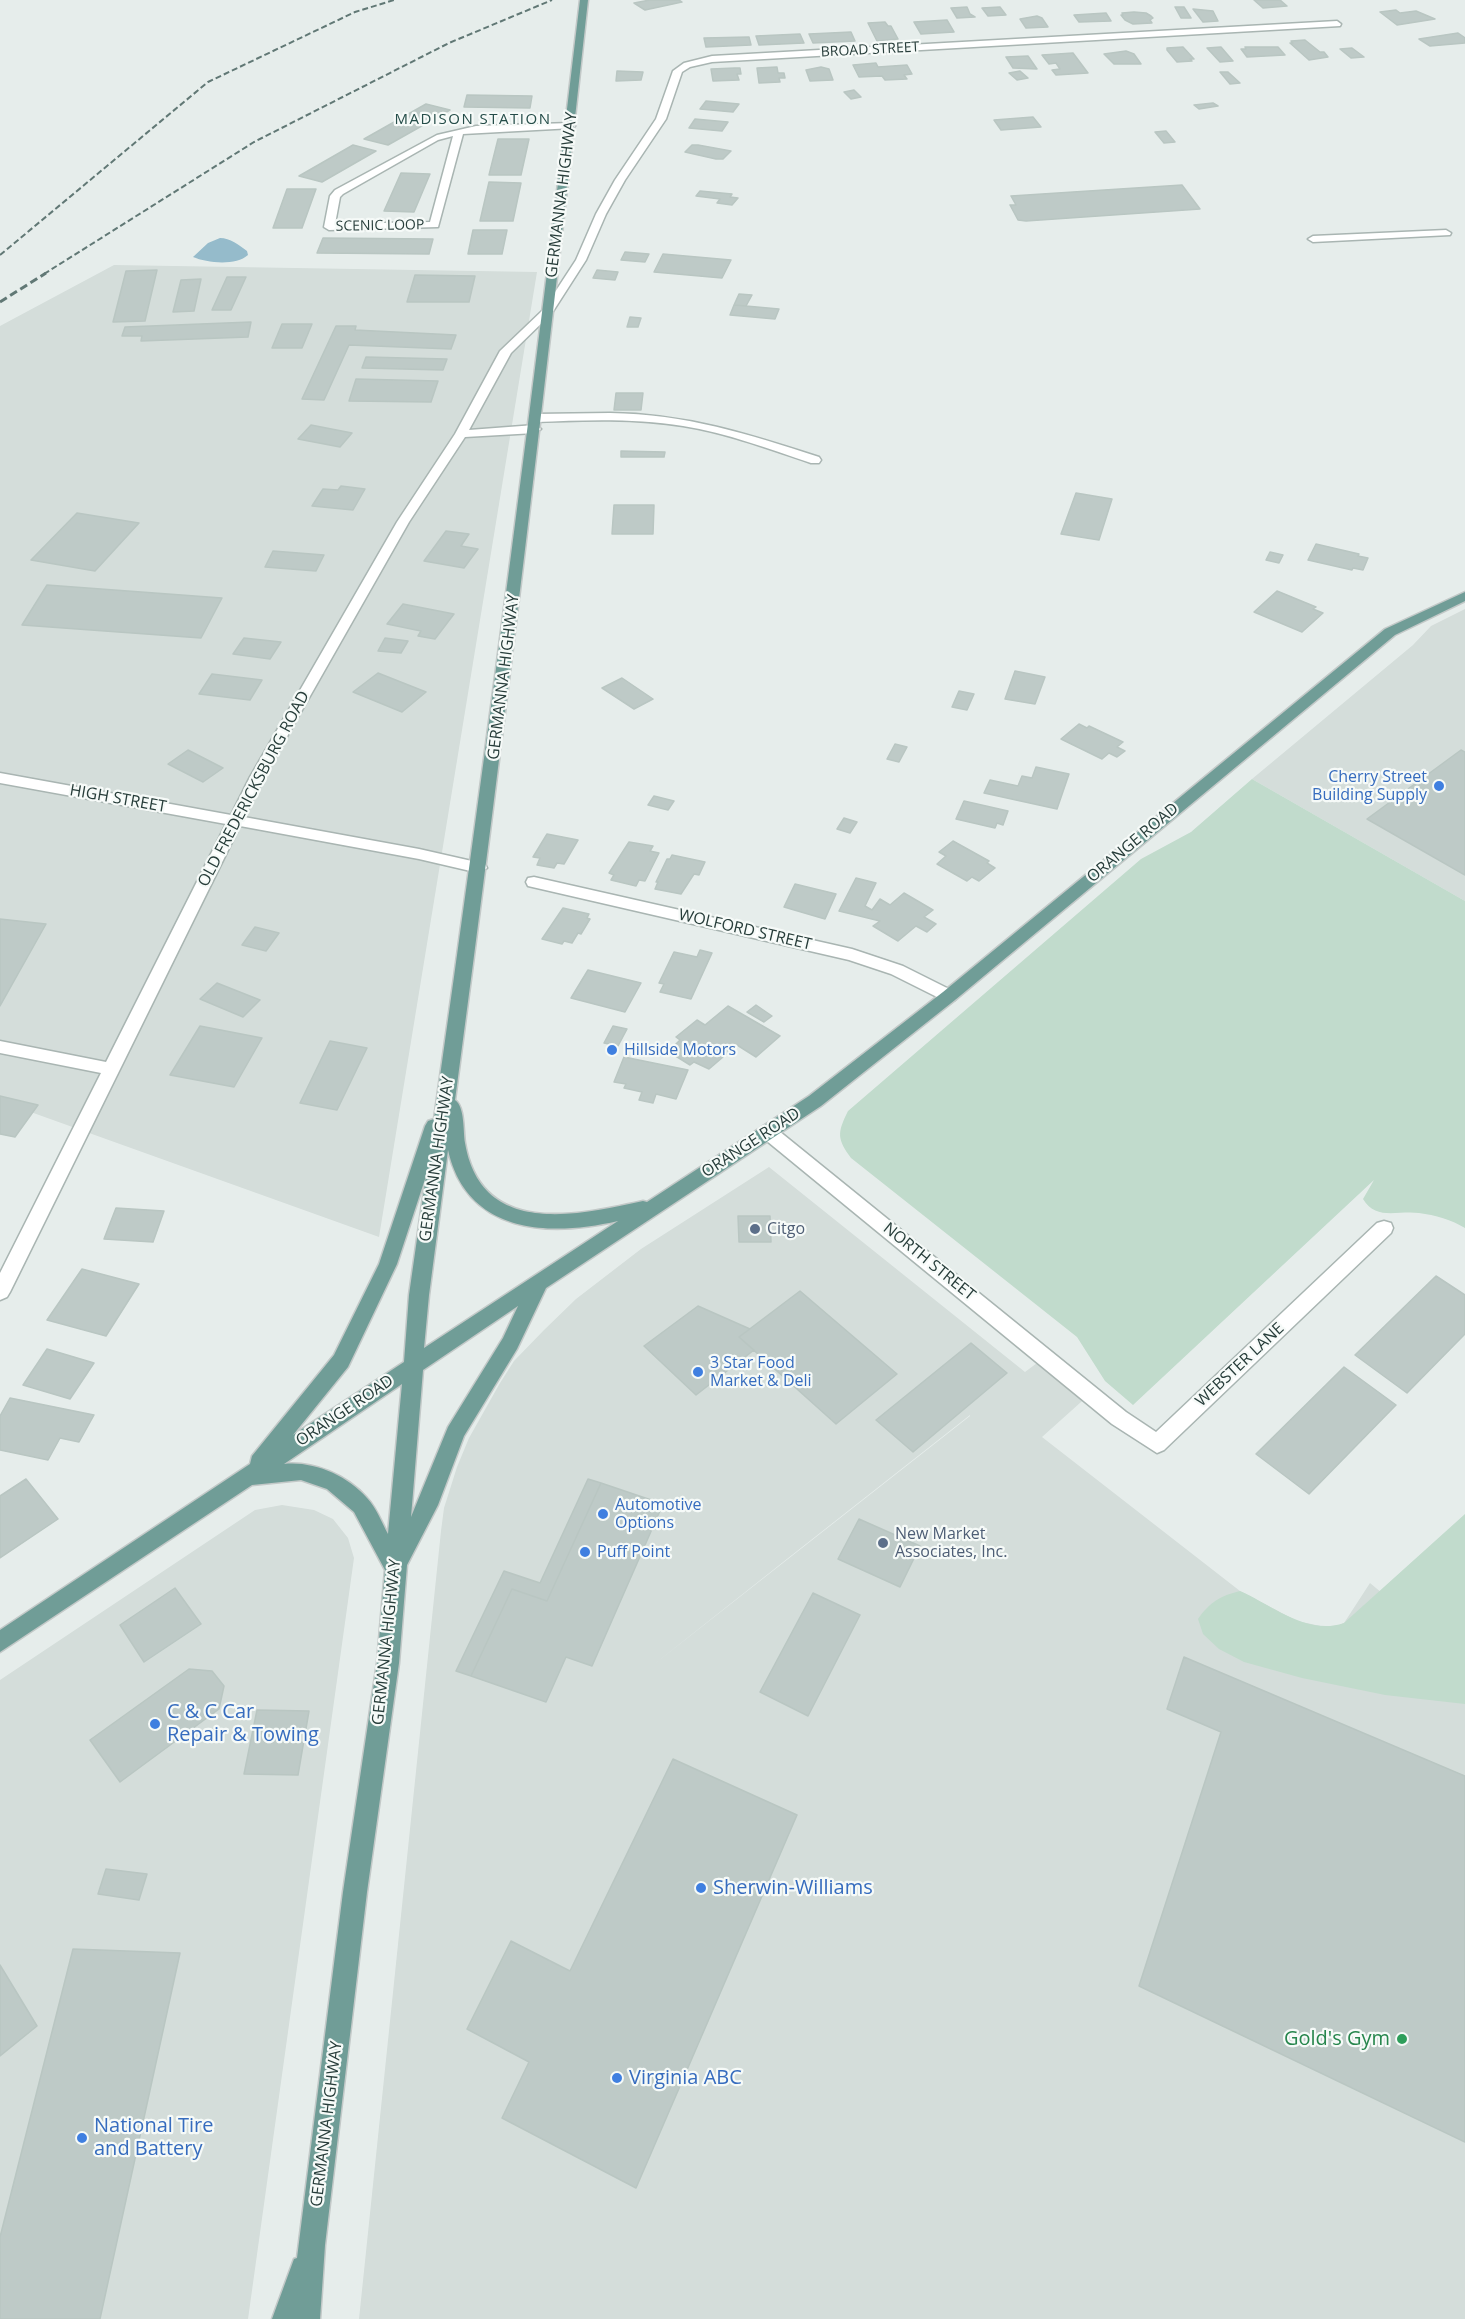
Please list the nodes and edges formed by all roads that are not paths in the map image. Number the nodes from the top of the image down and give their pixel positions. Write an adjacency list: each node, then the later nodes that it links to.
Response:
1 (584, 0): 3 (main road, GERMANNA HIGHWAY)
2 (1337, 24): 7 (street, BROAD STREET)
3 (570, 126): 4 (street, SCENIC LOOP); 7 (main road, GERMANNA HIGHWAY)
4 (459, 132): 4 (street, SCENIC LOOP)
5 (1446, 233): 6 (street)
6 (1313, 238)
7 (548, 311): 8 (main road, GERMANNA HIGHWAY); 9 (street, OLD FREDERICKSBURG ROAD)
8 (536, 423): 9 (street); 10 (street); 14 (main road, GERMANNA HIGHWAY)
9 (461, 434): 13 (street, OLD FREDERICKSBURG ROAD)
10 (815, 460)
11 (1465, 596): 16 (main road, ORANGE ROAD)
12 (0, 778): 13 (street, HIGH STREET)
13 (236, 820): 14 (street); 18 (street, OLD FREDERICKSBURG ROAD)
14 (479, 868): 19 (main road, GERMANNA HIGHWAY)
15 (534, 882): 16 (street, WOLFORD STREET)
16 (949, 996): 20 (main road, ORANGE ROAD)
17 (0, 1047): 18 (street)
18 (111, 1069): 24 (street, OLD FREDERICKSBURG ROAD)
19 (448, 1084): 21 (main road); 25 (main road, GERMANNA HIGHWAY); 27 (main road)
20 (768, 1132): 21 (main road, ORANGE ROAD); 26 (street, NORTH STREET)
21 (654, 1206): 23 (main road, ORANGE ROAD)
22 (1384, 1228): 26 (street, WEBSTER LANE)
23 (539, 1282): 25 (main road, ORANGE ROAD); 28 (main road)
24 (0, 1292)
25 (413, 1366): 27 (main road, ORANGE ROAD); 28 (main road, GERMANNA HIGHWAY)
26 (1090, 1394)
27 (247, 1476): 28 (main road); 29 (main road, ORANGE ROAD)
28 (395, 1567): 30 (main road, GERMANNA HIGHWAY)
29 (0, 1642)
30 (312, 2245): 31 (main road); 32 (main road, GERMANNA HIGHWAY)
31 (286, 2319)
32 (306, 2319)

